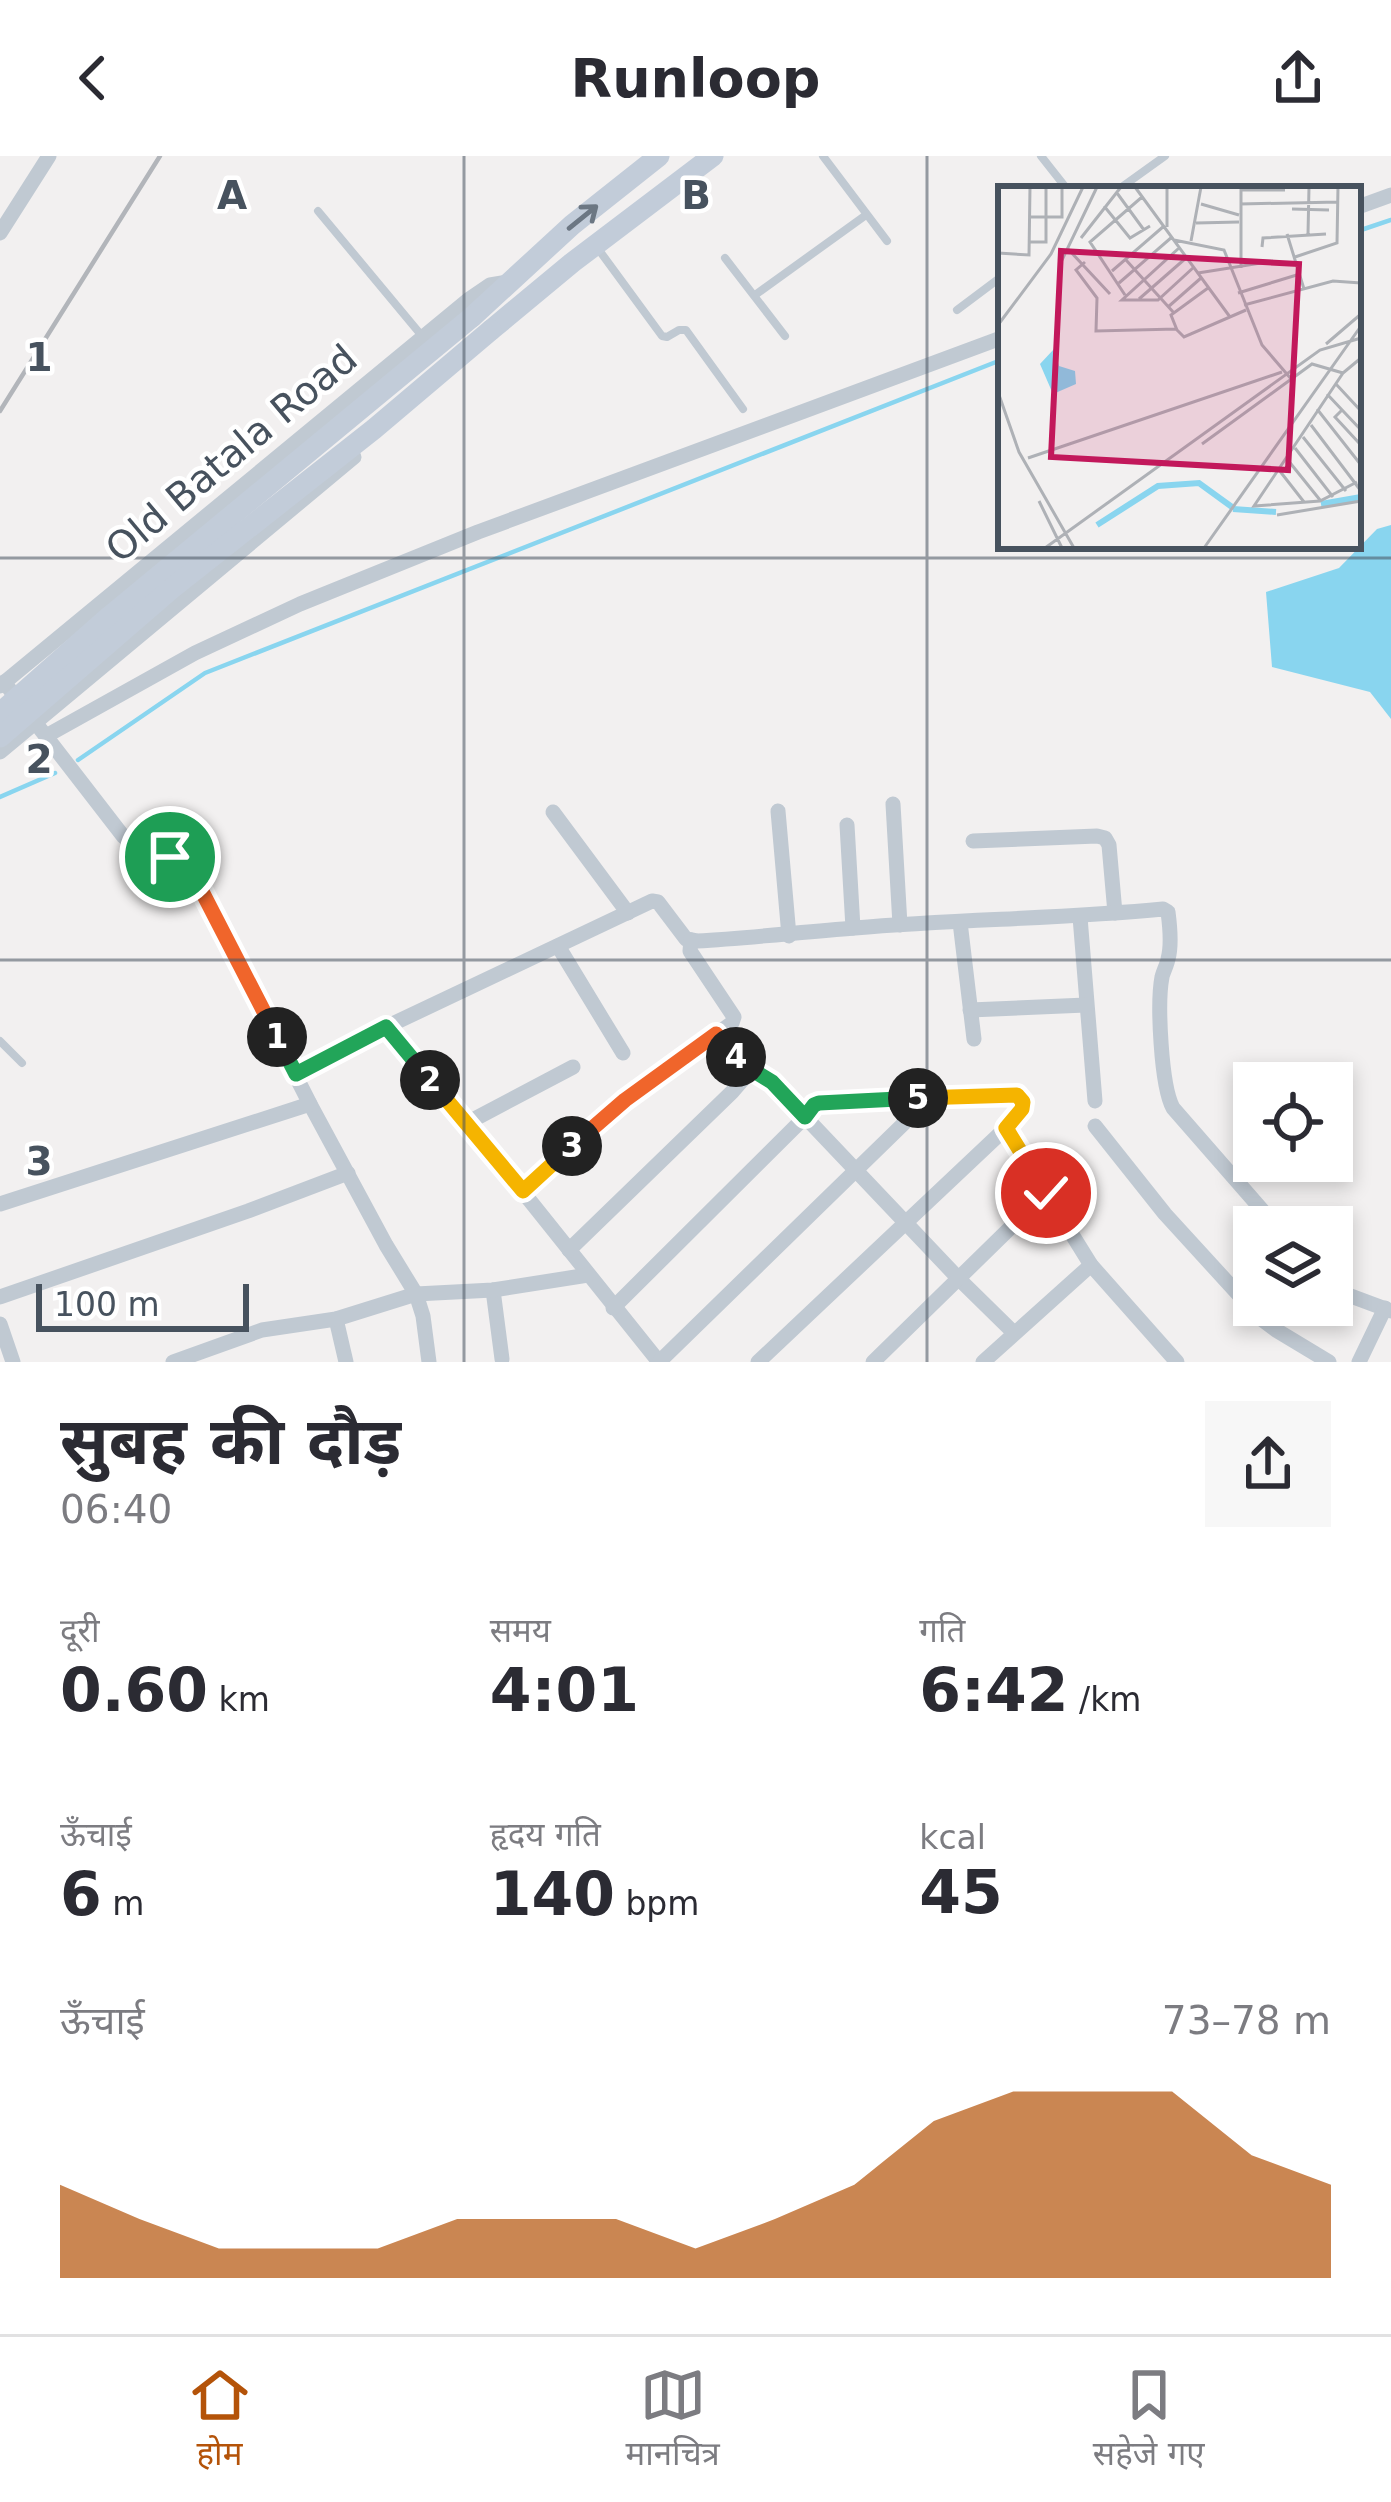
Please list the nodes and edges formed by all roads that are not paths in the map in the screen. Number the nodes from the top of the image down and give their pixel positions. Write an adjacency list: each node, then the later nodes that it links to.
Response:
1 (49, 156): 12 (street)
2 (659, 156): 19 (main road, one-way to 2)
3 (713, 156): 16 (main road)
4 (1041, 156): 7 (lane)
5 (1165, 156): 8 (lane)
6 (826, 157): 13 (lane)
7 (1065, 186)
8 (1123, 186)
9 (1391, 195): 10 (street)
10 (1361, 206)
11 (318, 211): 25 (lane)
12 (5, 212): 14 (street)
13 (866, 215): 15 (lane); 20 (lane)
14 (0, 233)
15 (887, 242)
16 (595, 245): 21 (main road); 27 (lane)
17 (724, 258): 20 (lane)
18 (998, 279): 22 (lane)
19 (510, 281): 23 (main road); 25 (street, Old Batala Road)
20 (755, 296): 24 (lane)
21 (522, 304): 23 (main road); 30 (street)
22 (957, 310)
23 (481, 324): 29 (main road, bridge); 32 (main road, bridge)
24 (784, 336)
25 (423, 337): 28 (street, Old Batala Road)
26 (998, 339): 31 (street)
27 (742, 409)
28 (2, 684): 30 (street)
29 (0, 713)
30 (35, 722): 31 (street); 33 (street)
31 (46, 736): 58 (street)
32 (0, 737)
33 (0, 752)
34 (892, 804): 43 (street)
35 (553, 812): 39 (street)
36 (778, 812): 45 (street)
37 (847, 825): 44 (street)
38 (973, 841): 40 (street)
39 (628, 913): 46 (street); 47 (street)
40 (1115, 914): 41 (street); 71 (street)
41 (1080, 917): 42 (street); 48 (street)
42 (960, 922): 43 (street); 49 (street)
43 (900, 925): 44 (street)
44 (853, 928): 45 (street)
45 (789, 935): 46 (street)
46 (691, 940): 51 (street)
47 (558, 946): 50 (street); 54 (street)
48 (1086, 1004): 49 (street); 60 (street)
49 (970, 1010): 52 (street)
50 (386, 1027): 58 (street); 63 (street)
51 (716, 1034): 57 (street); 68 (street)
52 (974, 1039)
53 (0, 1041): 55 (lane)
54 (622, 1053)
55 (22, 1063)
56 (573, 1067): 63 (street)
57 (751, 1070): 62 (street); 73 (street)
58 (296, 1074): 61 (street)
59 (930, 1098): 62 (street); 65 (street); 66 (street)
60 (1095, 1101)
61 (310, 1104): 67 (street); 70 (street)
62 (805, 1117): 66 (street); 82 (street)
63 (466, 1123): 68 (street)
64 (1094, 1126): 77 (street)
65 (1006, 1128): 69 (street); 72 (street)
66 (856, 1170): 72 (street); 93 (street)
67 (348, 1173): 79 (street); 81 (street)
68 (523, 1191): 73 (street)
69 (1046, 1193): 74 (street); 76 (street)
70 (0, 1204)
71 (1259, 1206)
72 (906, 1221): 76 (street); 94 (street)
73 (569, 1250): 75 (street)
74 (1091, 1264): 87 (street); 97 (street)
75 (588, 1275): 78 (street); 82 (street)
76 (959, 1279): 87 (street); 95 (street)
77 (1233, 1286)
78 (493, 1290): 79 (street); 88 (street)
79 (416, 1294): 84 (street); 92 (street)
80 (1353, 1296): 83 (street)
81 (0, 1297)
82 (614, 1308): 93 (street)
83 (1388, 1310): 99 (street)
84 (336, 1318): 90 (street); 91 (street)
85 (0, 1324): 89 (street)
86 (1272, 1326): 98 (street)
87 (1014, 1333): 96 (street)
88 (502, 1359)
89 (13, 1362)
90 (173, 1362)
91 (346, 1362)
92 (429, 1362)
93 (659, 1362)
94 (758, 1362)
95 (873, 1362)
96 (983, 1362)
97 (1177, 1362)
98 (1329, 1362)
99 (1359, 1362)

